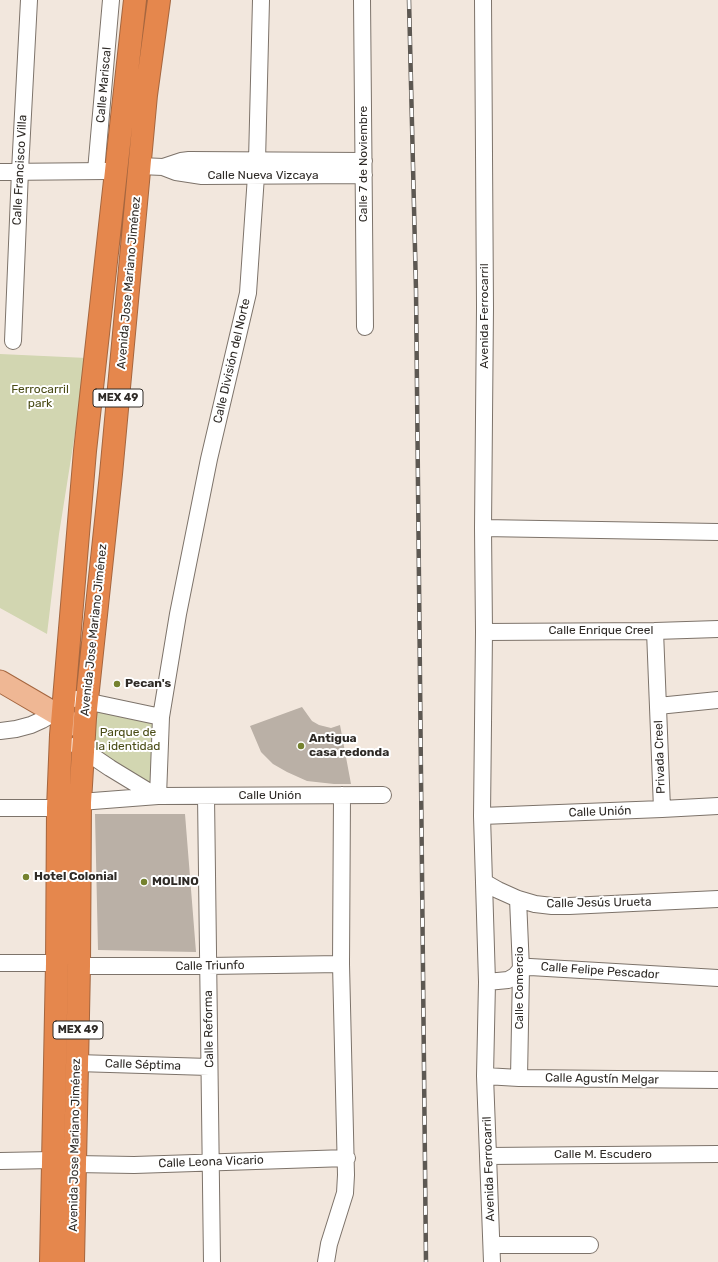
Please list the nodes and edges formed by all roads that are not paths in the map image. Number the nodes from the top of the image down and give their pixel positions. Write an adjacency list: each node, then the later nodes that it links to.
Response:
1 (29, 0): 11 (street, Calle Francisco Villa)
2 (111, 0): 12 (street, Calle Mariscal)
3 (135, 0): 12 (highway, Avenida Jose Mariano Jiménez / MEX 49)
4 (159, 0): 8 (highway, Avenida Jose Mariano Jiménez / MEX 49)
5 (261, 0): 10 (street, Calle División del Norte)
6 (362, 0): 9 (street, Calle 7 de Noviembre)
7 (483, 0): 16 (street, Avenida Ferrocarril)
8 (140, 166): 10 (street, Calle Nueva Vizcaya); 22 (highway, Avenida Jose Mariano Jiménez / MEX 49)
9 (364, 168): 10 (street, Calle Nueva Vizcaya); 14 (street, Calle 7 de Noviembre)
10 (256, 169): 26 (street, Calle División del Norte)
11 (20, 171): 12 (street); 13 (street); 15 (street, Calle Francisco Villa)
12 (106, 171): 25 (highway, Avenida Jose Mariano Jiménez / MEX 49)
13 (0, 172)
14 (365, 327)
15 (13, 340)
16 (483, 528): 17 (street); 20 (street, Avenida Ferrocarril)
17 (718, 532)
18 (718, 629): 19 (street, Calle Enrique Creel)
19 (655, 631): 20 (street, Calle Enrique Creel); 24 (street, Privada Creel)
20 (484, 632): 38 (street, Avenida Ferrocarril)
21 (0, 681): 25 (main road)
22 (86, 700): 25 (street); 26 (street); 28 (highway, Avenida Jose Mariano Jiménez / MEX 49)
23 (718, 700): 24 (street, Privada Creel)
24 (658, 706): 37 (street, Privada Creel)
25 (61, 716): 27 (street); 28 (main road); 36 (highway, Avenida Jose Mariano Jiménez / MEX 49)
26 (161, 717): 30 (street)
27 (0, 731)
28 (83, 740): 30 (street); 33 (highway, Avenida Jose Mariano Jiménez / MEX 49)
29 (383, 795): 32 (street, Calle Unión)
30 (157, 796): 31 (street, Calle Unión); 33 (street, Calle Unión)
31 (206, 796): 32 (street, Calle Unión); 46 (street, Calle Reforma)
32 (342, 796): 44 (street)
33 (80, 802): 45 (highway, Avenida Jose Mariano Jiménez / MEX 49)
34 (718, 806): 37 (street, Calle Unión)
35 (0, 808): 36 (street)
36 (58, 808): 43 (highway, Avenida Jose Mariano Jiménez / MEX 49)
37 (662, 809): 38 (street, Calle Unión)
38 (482, 816): 39 (street, Avenida Ferrocarril)
39 (484, 882): 40 (street, Calle Jesús Urueta); 49 (street, Avenida Ferrocarril)
40 (518, 899): 41 (street, Calle Jesús Urueta); 47 (street, Calle Comercio)
41 (718, 899)
42 (0, 963): 43 (street)
43 (57, 963): 58 (highway, Avenida Jose Mariano Jiménez / MEX 49)
44 (341, 964): 46 (street, Calle Triunfo); 57 (street)
45 (79, 966): 46 (street, Calle Triunfo); 50 (highway, Avenida Jose Mariano Jiménez / MEX 49)
46 (208, 966): 51 (street, Calle Reforma)
47 (521, 969): 48 (street, Calle Felipe Pescador); 49 (street); 53 (street, Calle Comercio)
48 (718, 978)
49 (487, 982): 52 (street, Avenida Ferrocarril)
50 (77, 1063): 51 (street, Calle Séptima); 61 (highway, Avenida Jose Mariano Jiménez / MEX 49)
51 (210, 1067): 60 (street, Calle Reforma)
52 (485, 1076): 53 (street, Calle Agustín Melgar); 56 (street, Avenida Ferrocarril)
53 (519, 1078): 54 (street, Calle Agustín Melgar)
54 (718, 1080)
55 (718, 1154): 56 (street, Calle M. Escudero)
56 (488, 1156): 62 (street, Avenida Ferrocarril)
57 (347, 1158): 60 (street, Calle Leona Vicario); 67 (street)
58 (53, 1160): 59 (street); 64 (highway, Avenida Jose Mariano Jiménez / MEX 49)
59 (0, 1161)
60 (211, 1162): 61 (street, Calle Leona Vicario); 66 (street, Calle Reforma)
61 (75, 1164): 65 (highway, Avenida Jose Mariano Jiménez / MEX 49)
62 (492, 1245): 63 (street); 68 (street, Avenida Ferrocarril)
63 (590, 1245)
64 (51, 1262)
65 (73, 1262)
66 (212, 1262)
67 (326, 1262)
68 (492, 1262)

